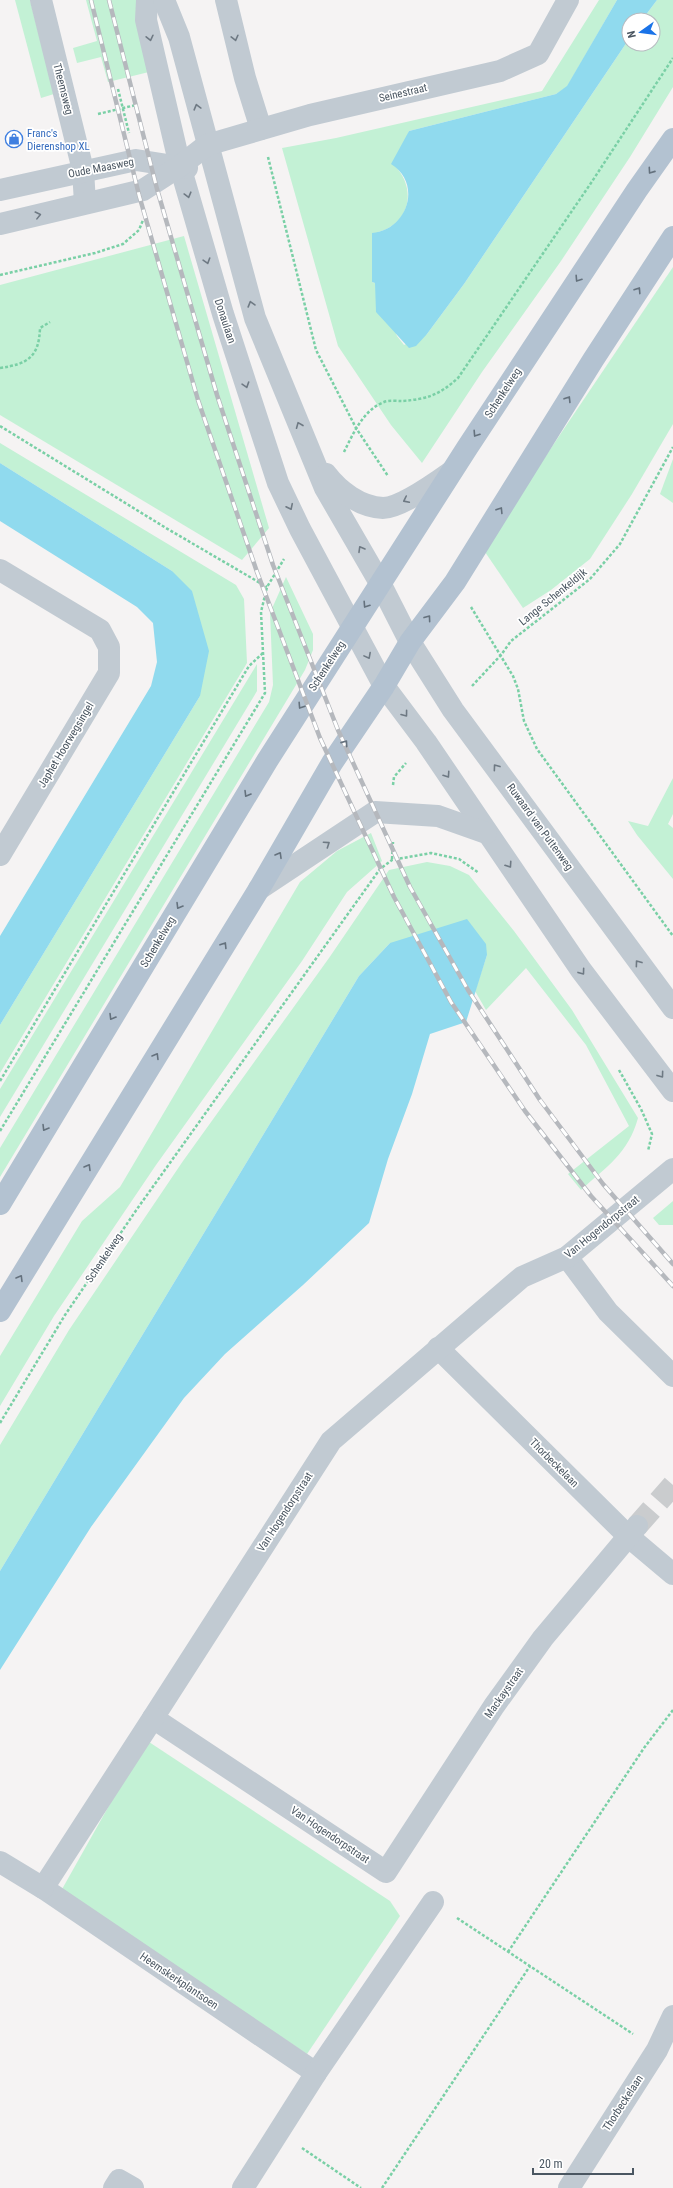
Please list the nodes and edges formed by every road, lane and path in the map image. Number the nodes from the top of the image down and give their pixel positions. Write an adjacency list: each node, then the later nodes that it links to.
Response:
1 (41, 0): 13 (street, Theemsweg)
2 (147, 0): 12 (street, Donaulaan, one-way to 12)
3 (164, 0): 11 (street, one-way to 3)
4 (226, 0): 9 (street, one-way to 9)
5 (568, 0): 9 (street, Seinestraat)
6 (673, 58): 9 (path)
7 (118, 88): 8 (path)
8 (122, 109)
9 (261, 129): 11 (street, Seinestraat)
10 (673, 139): 24 (main road, Schenkelweg, one-way to 24)
11 (207, 145): 12 (street); 15 (street)
12 (180, 166): 13 (street, Oude Maasweg); 15 (street, Oude Maasweg); 16 (street); 27 (street, Donaulaan, one-way to 27)
13 (83, 170): 14 (street, Oude Maasweg); 16 (street, Theemsweg)
14 (0, 190)
15 (220, 193): 23 (street, one-way to 15)
16 (85, 203): 17 (street, one-way to 16)
17 (0, 224)
18 (673, 237): 28 (main road, one-way to 18)
19 (50, 322): 20 (path)
20 (0, 368)
21 (0, 426): 29 (path)
22 (673, 447): 35 (path, Lange Schenkeldijk)
23 (314, 461): 24 (street, one-way to 23); 26 (street, one-way to 23)
24 (451, 472): 26 (main road, Schenkelweg)
25 (0, 570): 32 (street, Japhet Hoorwegsingel)
26 (380, 583): 27 (main road, Schenkelweg, one-way to 27); 28 (street, Ruwaard van Puttenweg)
27 (353, 626): 30 (street, Donaulaan, one-way to 30); 43 (main road, Schenkelweg, one-way to 43)
28 (410, 642): 30 (main road); 36 (street, Ruwaard van Puttenweg, one-way to 28)
29 (264, 651): 38 (path); 40 (path)
30 (384, 686): 31 (street, one-way to 31); 34 (main road, one-way to 30)
31 (486, 833): 34 (street, one-way to 31); 39 (street, one-way to 39)
32 (0, 855)
33 (482, 875): 48 (path, Schenkelweg)
34 (259, 889): 45 (main road, one-way to 34)
35 (673, 936)
36 (673, 1008)
37 (615, 1063): 41 (path)
38 (0, 1081)
39 (673, 1091)
40 (0, 1131)
41 (642, 1156)
42 (673, 1169): 44 (street, Van Hogendorpstraat)
43 (0, 1204)
44 (567, 1257): 46 (street, Van Hogendorpstraat); 47 (street)
45 (0, 1311)
46 (438, 1348): 49 (street, Thorbeckelaan); 52 (street, Van Hogendorpstraat)
47 (673, 1376)
48 (0, 1423)
49 (633, 1532): 50 (street, Thorbeckelaan); 54 (street, Mackaystraat)
50 (673, 1574)
51 (673, 1710): 57 (path)
52 (153, 1718): 54 (street, Van Hogendorpstraat); 55 (street)
53 (0, 1862): 55 (street, Heemskerkplantsoen)
54 (386, 1872)
55 (42, 1888): 61 (street, Heemskerkplantsoen)
56 (433, 1902): 57 (path); 61 (street)
57 (508, 1952): 58 (path)
58 (530, 1966): 60 (path); 67 (path)
59 (673, 2016): 60 (street, Thorbeckelaan)
60 (657, 2050): 68 (street, Thorbeckelaan)
61 (316, 2073): 62 (street)
62 (278, 2132): 65 (street); 66 (path)
63 (114, 2188): 64 (street)
64 (133, 2188)
65 (243, 2188)
66 (361, 2188)
67 (382, 2188)
68 (569, 2188)

